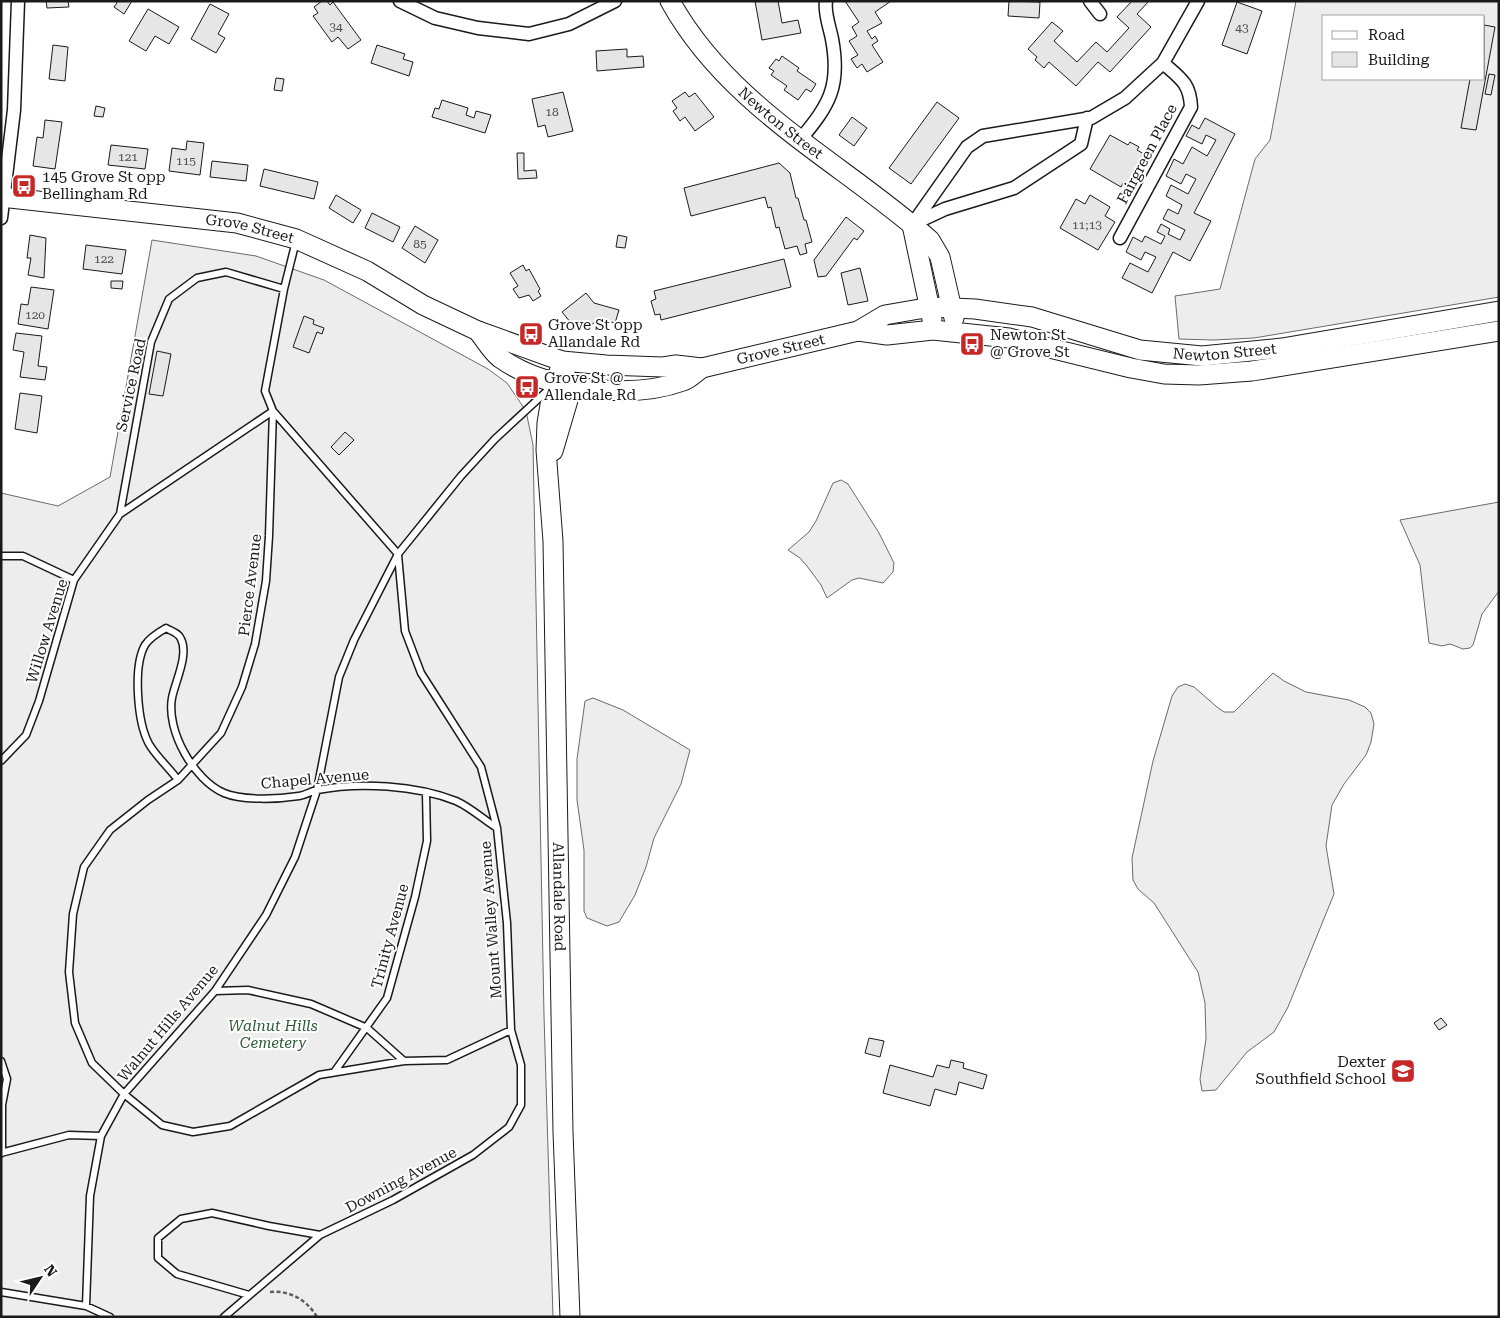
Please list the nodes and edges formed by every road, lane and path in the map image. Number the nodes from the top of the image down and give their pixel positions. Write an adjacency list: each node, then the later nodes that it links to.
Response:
1 (18, 1): 12 (street)
2 (400, 1): 3 (street)
3 (615, 1)
4 (670, 1): 11 (main road, Newton Street)
5 (826, 1): 11 (street)
6 (1090, 1): 8 (street)
7 (1198, 1): 9 (street)
8 (1100, 14)
9 (1163, 63): 10 (street); 15 (street, Fairgreen Place)
10 (1087, 118): 14 (street); 14 (street)
11 (800, 140): 14 (main road, Newton Street)
12 (2, 197): 13 (street); 16 (main road, Grove Street)
13 (1, 218)
14 (912, 225): 18 (main road); 19 (main road, Newton Street)
15 (1120, 238)
16 (296, 239): 17 (lane, Pierce Avenue); 22 (main road, Grove Street)
17 (284, 289): 29 (lane, Pierce Avenue); 30 (lane, Service Road)
18 (930, 307): 19 (main road, Newton Street); 21 (main road); 23 (main road, Grove Street)
19 (954, 307): 20 (main road, Newton Street); 25 (main road, Newton Street)
20 (1499, 311)
21 (933, 330): 23 (main road, Grove Street); 25 (main road, Newton Street)
22 (478, 331): 26 (main road, Grove Street); 28 (main road, Grove Street)
23 (858, 331): 27 (main road, Grove Street)
24 (1499, 331): 25 (main road, Newton Street)
25 (956, 332)
26 (562, 361): 27 (main road, Grove Street); 28 (main road, Allandale Road)
27 (664, 376): 28 (main road, Grove Street)
28 (562, 384): 31 (lane); 56 (main road, Allandale Road)
29 (273, 411): 30 (lane, Willow Avenue); 31 (lane); 35 (lane, Pierce Avenue)
30 (120, 514): 33 (lane, Willow Avenue)
31 (398, 554): 37 (lane, Walnut Hills Avenue); 39 (lane, Mount Walley Avenue)
32 (1, 556): 33 (lane)
33 (74, 580): 34 (lane, Willow Avenue)
34 (1, 761)
35 (193, 765): 36 (lane, Pierce Avenue); 36 (lane, Chapel Avenue); 37 (lane, Chapel Avenue)
36 (178, 780): 46 (lane, Pierce Avenue)
37 (317, 790): 38 (lane, Chapel Avenue); 40 (lane, Walnut Hills Avenue)
38 (426, 793): 39 (lane, Chapel Avenue); 41 (lane, Trinity Avenue)
39 (497, 828): 42 (lane, Mount Walley Avenue)
40 (216, 991): 41 (lane); 46 (lane, Walnut Hills Avenue)
41 (367, 1028): 44 (lane); 45 (lane, Trinity Avenue)
42 (511, 1030): 44 (lane, Pierce Avenue); 49 (lane, Downing Avenue)
43 (1, 1061): 48 (lane)
44 (404, 1061): 45 (lane, Pierce Avenue)
45 (335, 1071): 46 (lane, Pierce Avenue)
46 (124, 1094): 47 (lane, Walnut Hills Avenue)
47 (101, 1136): 48 (lane); 52 (lane, Walnut Hills Avenue)
48 (2, 1153)
49 (320, 1235): 51 (lane, Downing Avenue); 51 (lane)
50 (1, 1292): 52 (lane)
51 (249, 1295): 54 (lane, Downing Avenue); 55 (path)
52 (86, 1306): 53 (lane)
53 (110, 1317)
54 (224, 1317)
55 (317, 1317)
56 (570, 1317)

